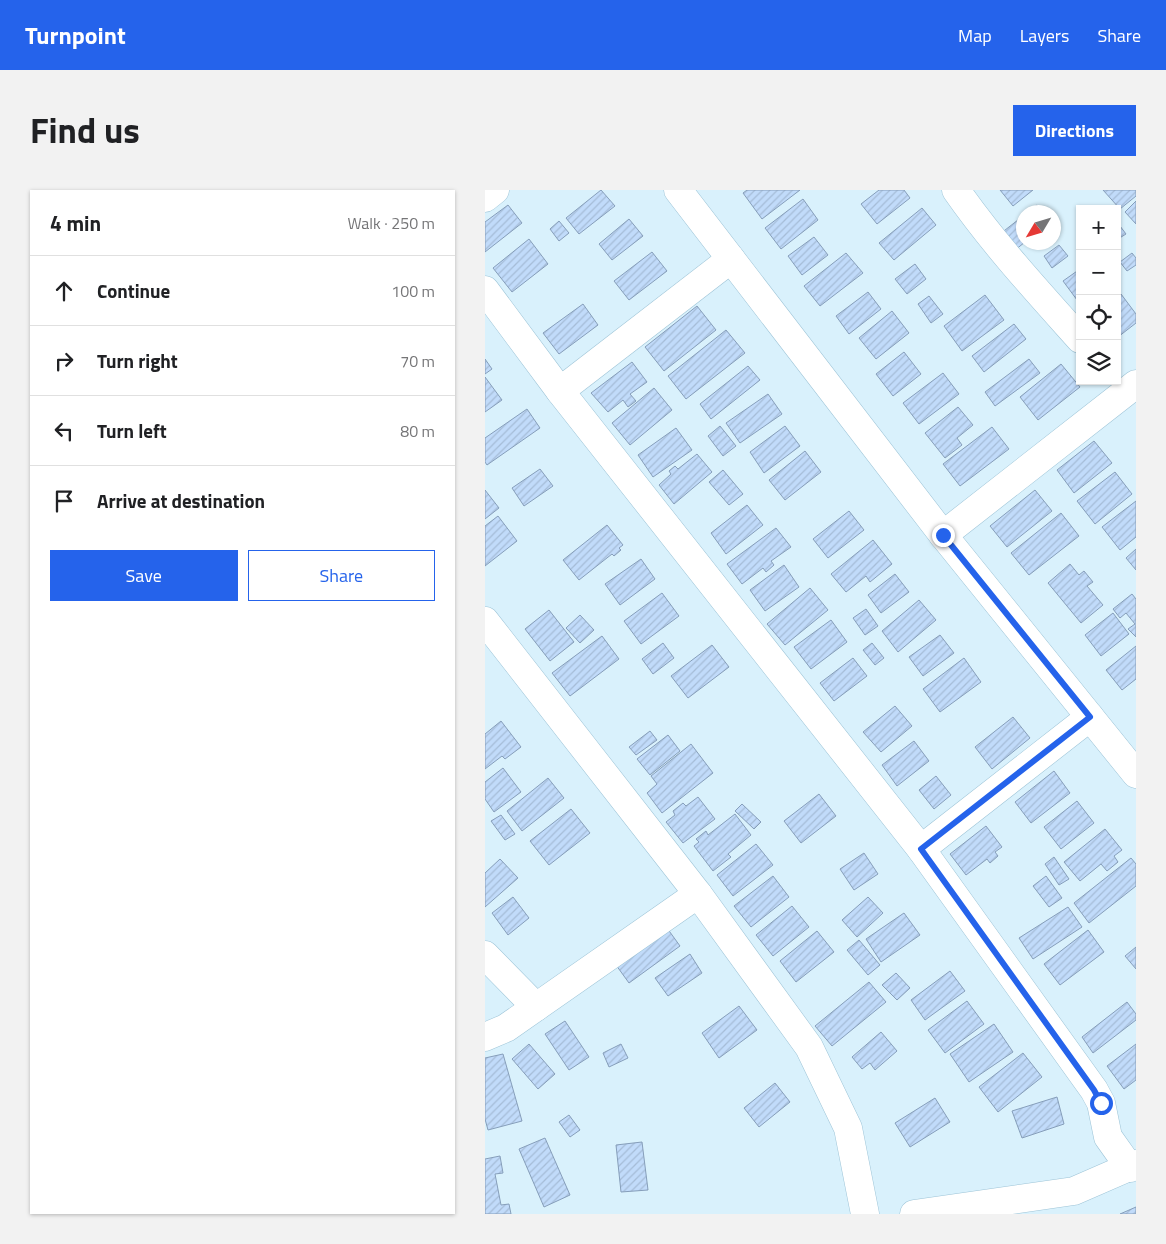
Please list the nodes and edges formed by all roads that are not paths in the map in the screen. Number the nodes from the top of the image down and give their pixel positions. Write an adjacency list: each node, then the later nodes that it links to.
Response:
1 (495, 190): 4 (street)
2 (678, 190): 5 (street)
3 (956, 190): 7 (street)
4 (485, 198)
5 (731, 259): 9 (street); 10 (street)
6 (485, 290): 9 (street)
7 (1076, 335)
8 (1129, 390): 10 (street)
9 (560, 391): 14 (street)
10 (943, 535): 12 (street)
11 (485, 621): 15 (street)
12 (1090, 717): 13 (street); 14 (street)
13 (1136, 774)
14 (921, 849): 19 (street)
15 (698, 894): 17 (street); 20 (street)
16 (485, 956): 17 (street)
17 (536, 1007): 18 (street)
18 (485, 1037)
19 (1133, 1166): 21 (street)
20 (865, 1214)
21 (914, 1214)

